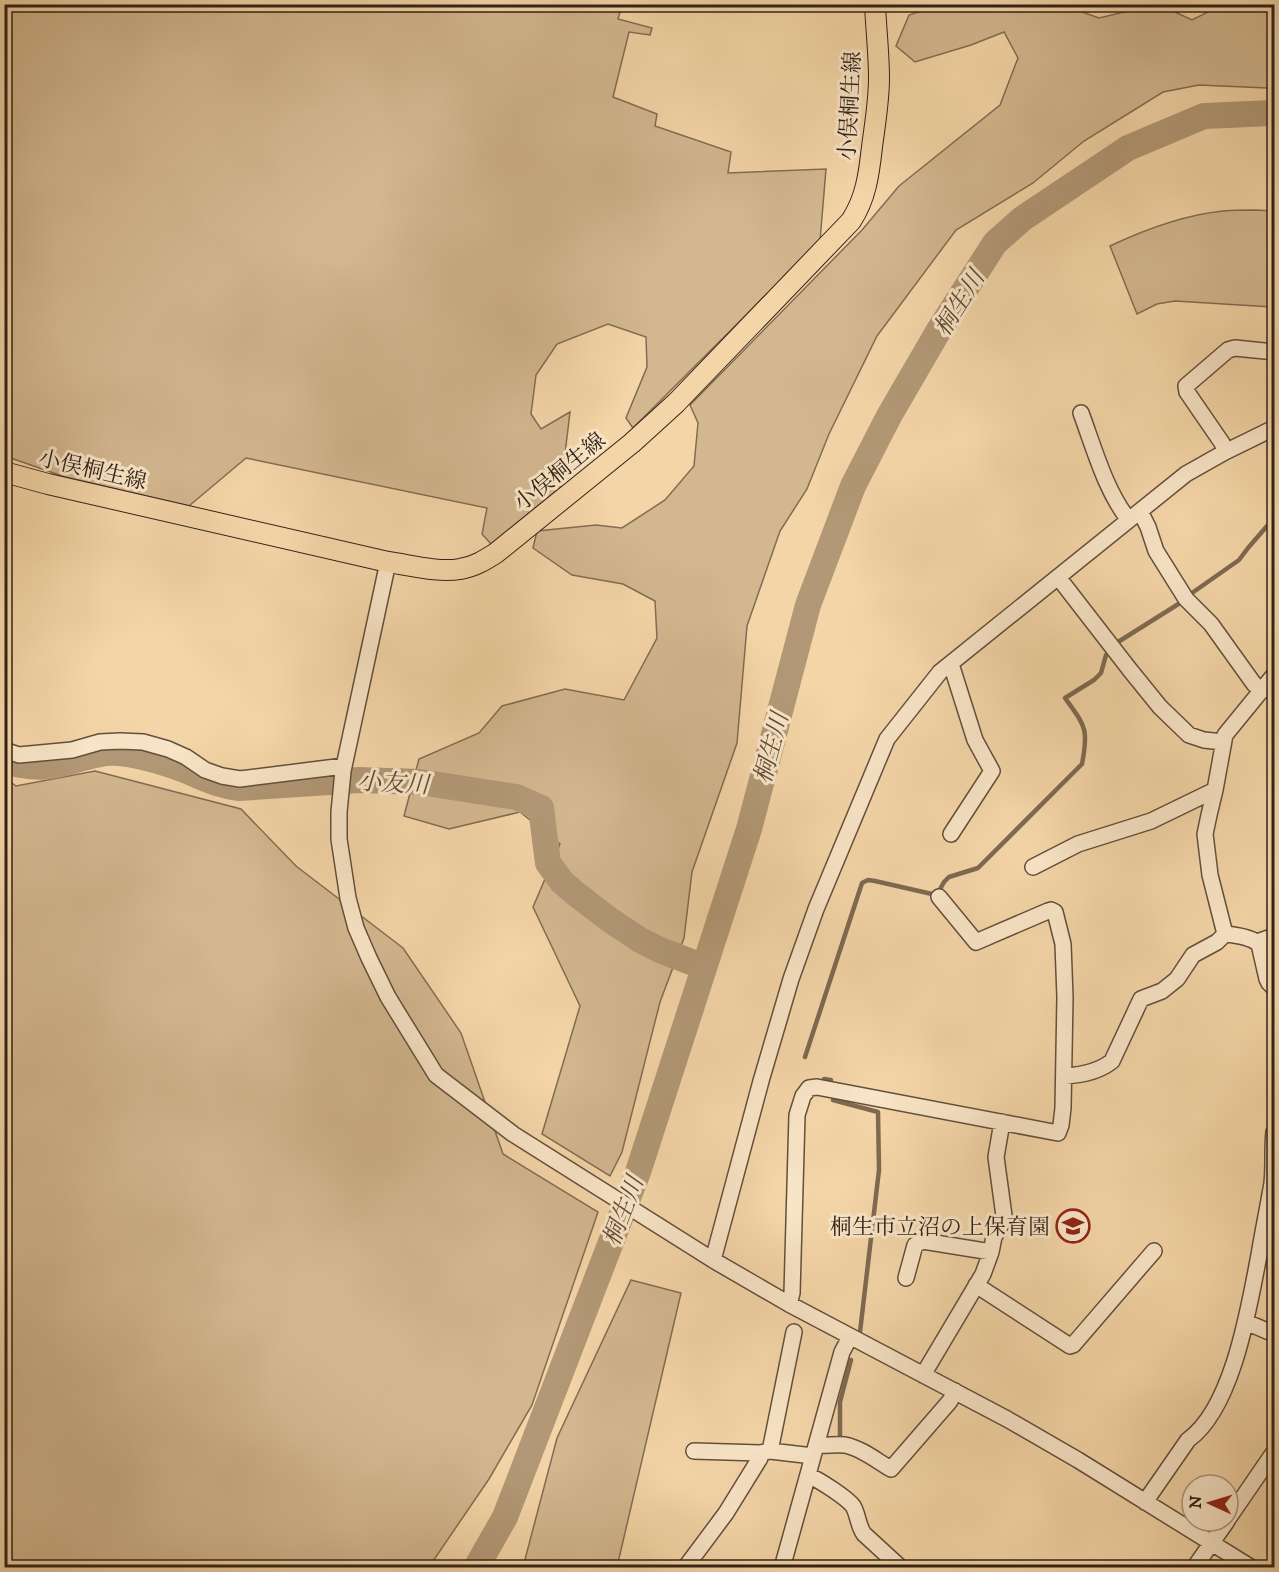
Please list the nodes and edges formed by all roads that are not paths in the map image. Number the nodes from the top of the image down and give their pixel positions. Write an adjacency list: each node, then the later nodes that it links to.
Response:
1 (875, 4): 8 (main road, 小俣桐生線)
2 (1275, 352): 5 (street)
3 (1081, 413): 7 (street)
4 (1275, 428): 5 (street)
5 (1225, 452): 7 (street)
6 (4, 472): 8 (main road, 小俣桐生線)
7 (1134, 515): 9 (street); 12 (street)
8 (388, 562): 15 (street)
9 (1058, 577): 10 (street); 13 (street)
10 (951, 664): 17 (street); 29 (street)
11 (1275, 675): 12 (street)
12 (1262, 691): 13 (street)
13 (1223, 742): 16 (street)
14 (4, 750): 15 (street)
15 (343, 769): 29 (street)
16 (1215, 790): 18 (street); 20 (street)
17 (951, 834)
18 (1033, 867)
19 (939, 897): 24 (street)
20 (1225, 934): 22 (street); 24 (street)
21 (1275, 936): 22 (street)
22 (1257, 942): 23 (street)
23 (1275, 988)
24 (1065, 1076): 25 (street)
25 (1002, 1122): 28 (street); 32 (street)
26 (1274, 1137): 33 (street)
27 (1154, 1251): 31 (street)
28 (991, 1252): 30 (street); 31 (street)
29 (710, 1258): 32 (street)
30 (906, 1278)
31 (976, 1285): 37 (street)
32 (789, 1304): 36 (street)
33 (1246, 1322): 35 (street); 44 (street)
34 (794, 1332): 41 (street)
35 (1275, 1334)
36 (850, 1337): 37 (street); 39 (street)
37 (923, 1375): 38 (street)
38 (955, 1391): 39 (street); 44 (street)
39 (815, 1450): 41 (street); 43 (street)
40 (694, 1451): 41 (street)
41 (765, 1452): 48 (street)
42 (1275, 1452): 45 (street)
43 (808, 1475): 49 (street); 50 (street)
44 (1145, 1502): 47 (street)
45 (1240, 1503)
46 (1218, 1533): 47 (street)
47 (1211, 1542): 51 (street); 52 (street)
48 (685, 1568)
49 (782, 1568)
50 (901, 1568)
51 (1194, 1568)
52 (1252, 1568)

